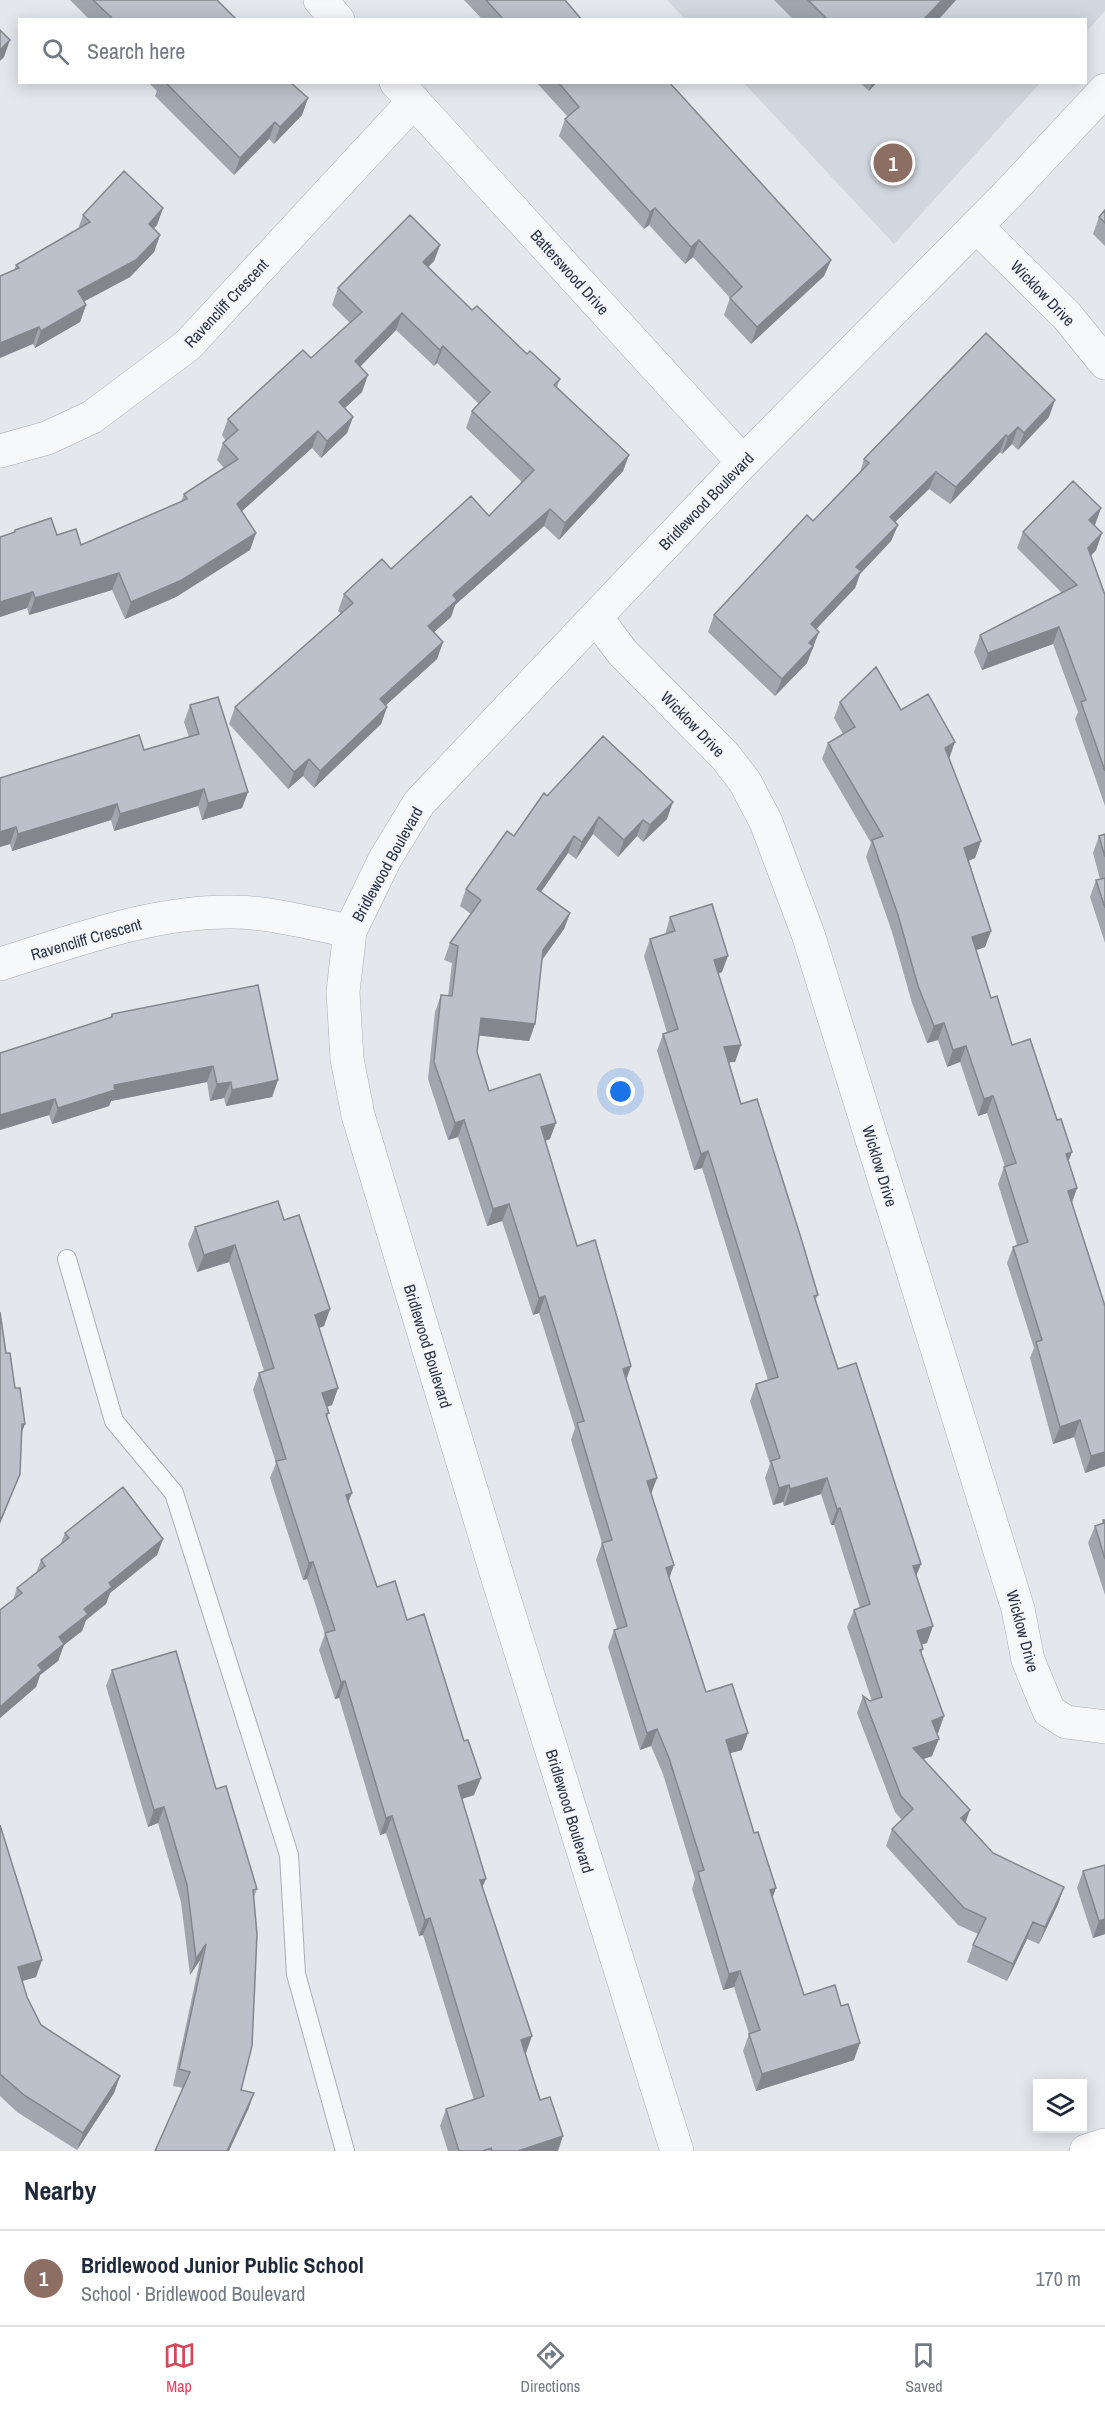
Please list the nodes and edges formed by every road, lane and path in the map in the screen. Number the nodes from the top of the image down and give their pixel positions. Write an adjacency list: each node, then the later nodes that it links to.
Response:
1 (320, 0): 2 (street)
2 (336, 18)
3 (1105, 90): 5 (street, Bridlewood Boulevard)
4 (405, 92): 7 (street, Ravencliff Crescent); 8 (street, Batterswood Drive)
5 (976, 226): 6 (street, Wicklow Drive); 8 (street, Bridlewood Boulevard)
6 (1105, 363)
7 (0, 451)
8 (743, 462): 9 (street, Bridlewood Boulevard)
9 (596, 617): 10 (street, Bridlewood Boulevard); 13 (street, Wicklow Drive)
10 (350, 931): 11 (street, Ravencliff Crescent); 16 (street, Bridlewood Boulevard)
11 (0, 964)
12 (67, 1259): 15 (lane)
13 (1105, 1727)
14 (1105, 2145): 17 (main road)
15 (345, 2151)
16 (677, 2151)
17 (1086, 2151)

